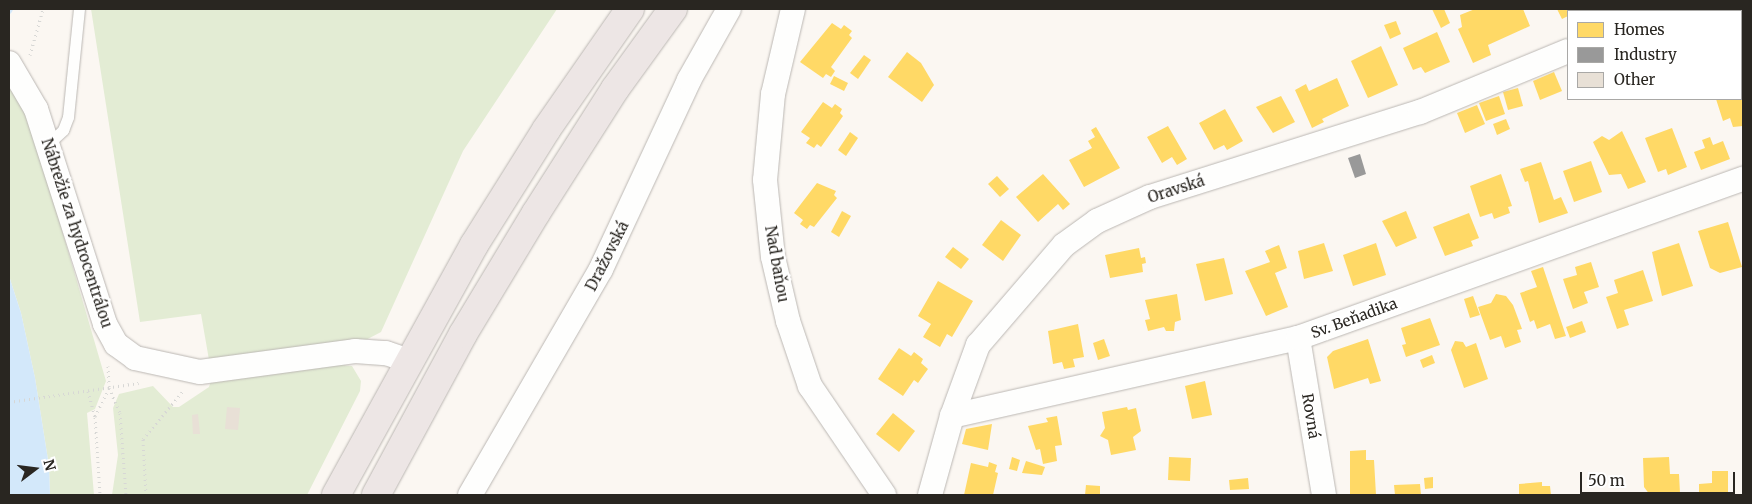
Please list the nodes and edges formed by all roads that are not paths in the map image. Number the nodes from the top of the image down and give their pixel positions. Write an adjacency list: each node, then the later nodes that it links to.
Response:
1 (79, 9): 8 (lane)
2 (630, 9): 11 (main road)
3 (673, 9): 14 (main road)
4 (729, 9): 15 (street, Dražovská)
5 (793, 9): 16 (street, Nad baňou)
6 (1567, 51): 12 (street, Oravská)
7 (18, 76): 8 (street, Nábrežie za hydrocentrálou)
8 (48, 144): 11 (street, Nábrežie za hydrocentrálou)
9 (1743, 179): 10 (street, Sv. Beňadika)
10 (1298, 338): 12 (street, Sv. Beňadika); 18 (street, Rovná)
11 (409, 361): 13 (main road)
12 (952, 416): 17 (street, Oravská)
13 (336, 495)
14 (376, 495)
15 (470, 495)
16 (884, 495)
17 (930, 495)
18 (1324, 495)

